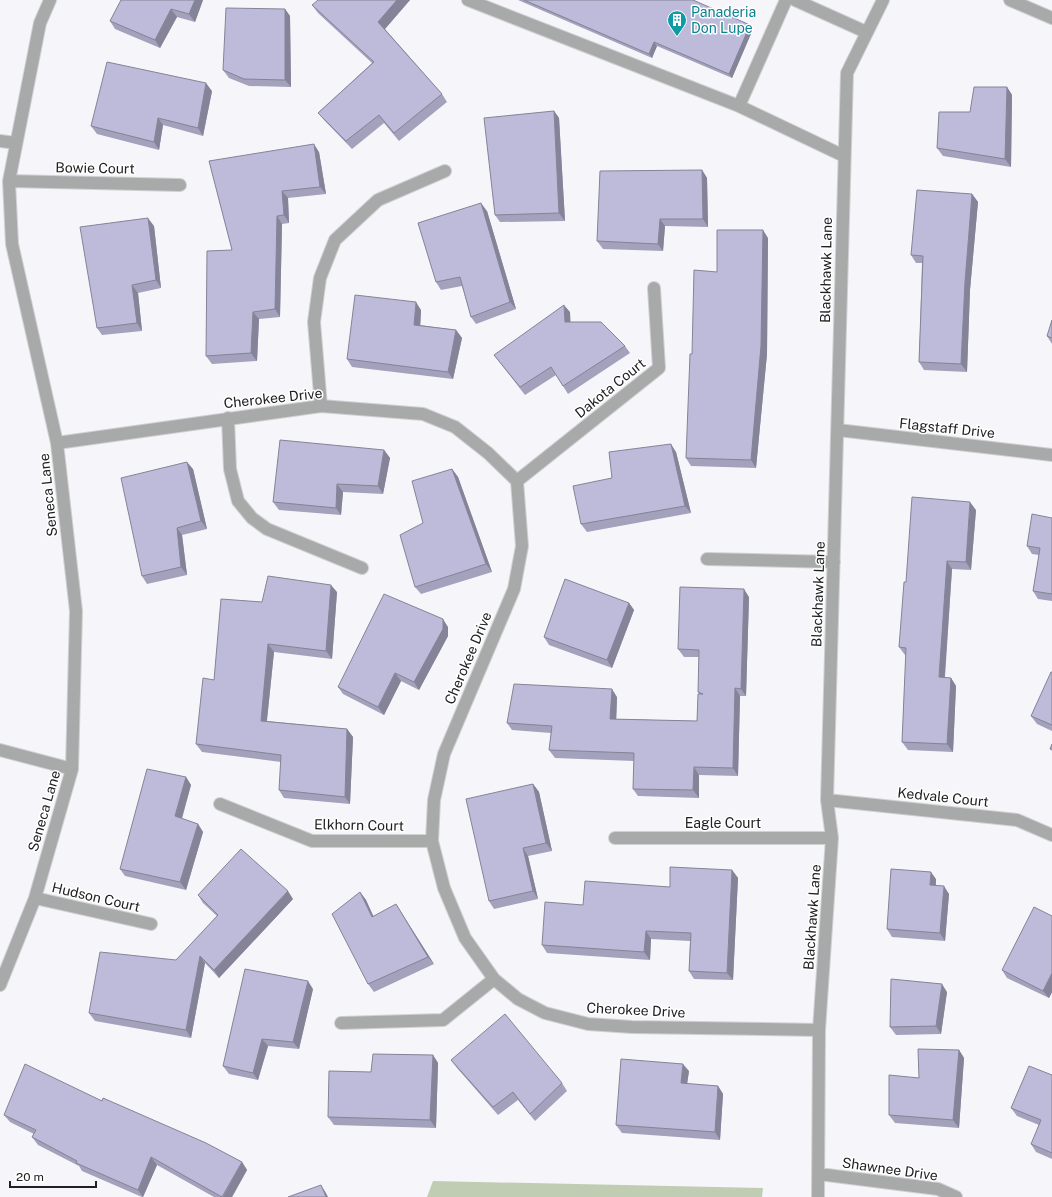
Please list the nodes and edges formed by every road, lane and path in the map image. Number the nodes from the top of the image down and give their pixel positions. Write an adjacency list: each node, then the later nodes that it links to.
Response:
1 (50, 0): 11 (street, Seneca Lane)
2 (468, 0): 9 (street)
3 (786, 0): 9 (street)
4 (795, 0): 8 (street)
5 (883, 0): 8 (street, Blackhawk Lane)
6 (1010, 0): 7 (street)
7 (1052, 18)
8 (866, 32): 12 (street, Blackhawk Lane)
9 (739, 106): 12 (street)
10 (0, 141): 11 (street)
11 (16, 143): 14 (street, Seneca Lane)
12 (844, 156): 20 (street, Blackhawk Lane)
13 (445, 171): 18 (street)
14 (9, 182): 15 (street, Bowie Court); 16 (street, Seneca Lane)
15 (180, 185)
16 (6, 243): 21 (street, Seneca Lane)
17 (654, 288): 23 (street, Dakota Court)
18 (321, 406): 19 (street, Cherokee Drive); 23 (street, Cherokee Drive)
19 (228, 418): 21 (street, Cherokee Drive); 26 (street)
20 (838, 430): 22 (street, Flagstaff Drive); 25 (street, Blackhawk Lane)
21 (57, 443): 28 (street, Seneca Lane)
22 (1052, 455)
23 (517, 482): 34 (street, Cherokee Drive)
24 (707, 559): 25 (street)
25 (834, 562): 29 (street, Blackhawk Lane)
26 (362, 568)
27 (0, 750): 28 (street)
28 (72, 769): 35 (street, Seneca Lane)
29 (827, 800): 31 (street, Kedvale Court); 33 (street, Blackhawk Lane)
30 (220, 804): 34 (street, Elkhorn Court)
31 (1052, 836)
32 (615, 838): 33 (street, Eagle Court)
33 (832, 838): 40 (street, Blackhawk Lane)
34 (432, 841): 37 (street, Cherokee Drive)
35 (35, 898): 36 (street, Hudson Court); 38 (street, Seneca Lane)
36 (151, 924)
37 (494, 979): 39 (street); 40 (street, Cherokee Drive)
38 (0, 985)
39 (341, 1023)
40 (819, 1030): 41 (street, Blackhawk Lane)
41 (819, 1174): 42 (street, Blackhawk Lane); 43 (street, Shawnee Drive)
42 (818, 1197)
43 (956, 1197)

